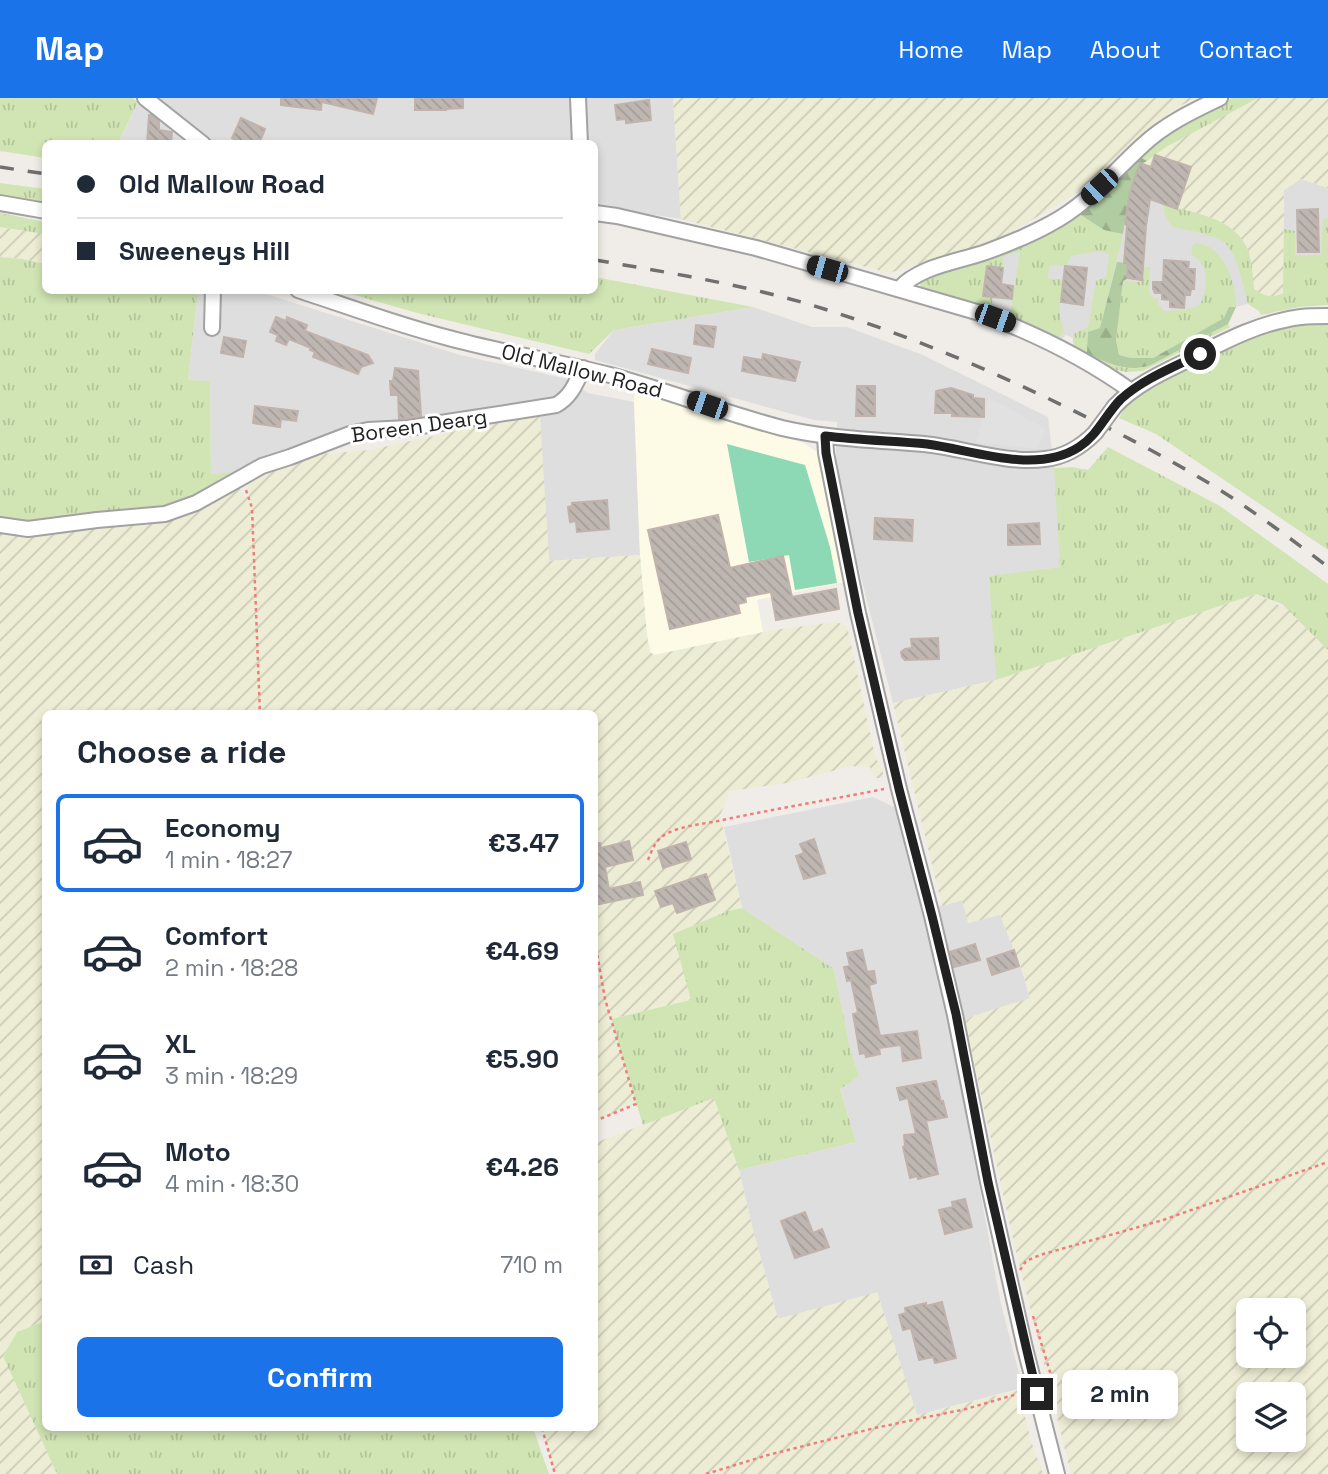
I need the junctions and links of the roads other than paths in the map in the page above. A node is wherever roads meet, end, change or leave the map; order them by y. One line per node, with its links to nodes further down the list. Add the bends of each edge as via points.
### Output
1 (145, 98): 4 (street)
2 (578, 98): 5 (street)
3 (1220, 98): 9 (street, via 1165,127 1077,207 1051,224 912,277)
4 (198, 140)
5 (580, 140)
6 (0, 203): 7 (street)
7 (42, 210)
8 (598, 213): 9 (street, via 756,248)
9 (899, 289): 15 (street, via 1009,323 1089,363)
10 (213, 294): 13 (street)
11 (310, 294): 14 (street, Old Mallow Road, via 447,338)
12 (1328, 316): 15 (street, Old Mallow Road, via 1300,317 1248,331)
13 (212, 328)
14 (583, 368): 16 (street, Old Mallow Road); 17 (street, Boreen Dearg, via 572,391 556,405 350,434 262,466 196,503 165,514 28,530)
15 (1131, 391): 16 (street, Old Mallow Road, bridge, via 1096,433 1064,455 1045,459)
16 (825, 436): 18 (street, via 858,613 954,1007 988,1182)
17 (0, 524)
18 (1057, 1474)

